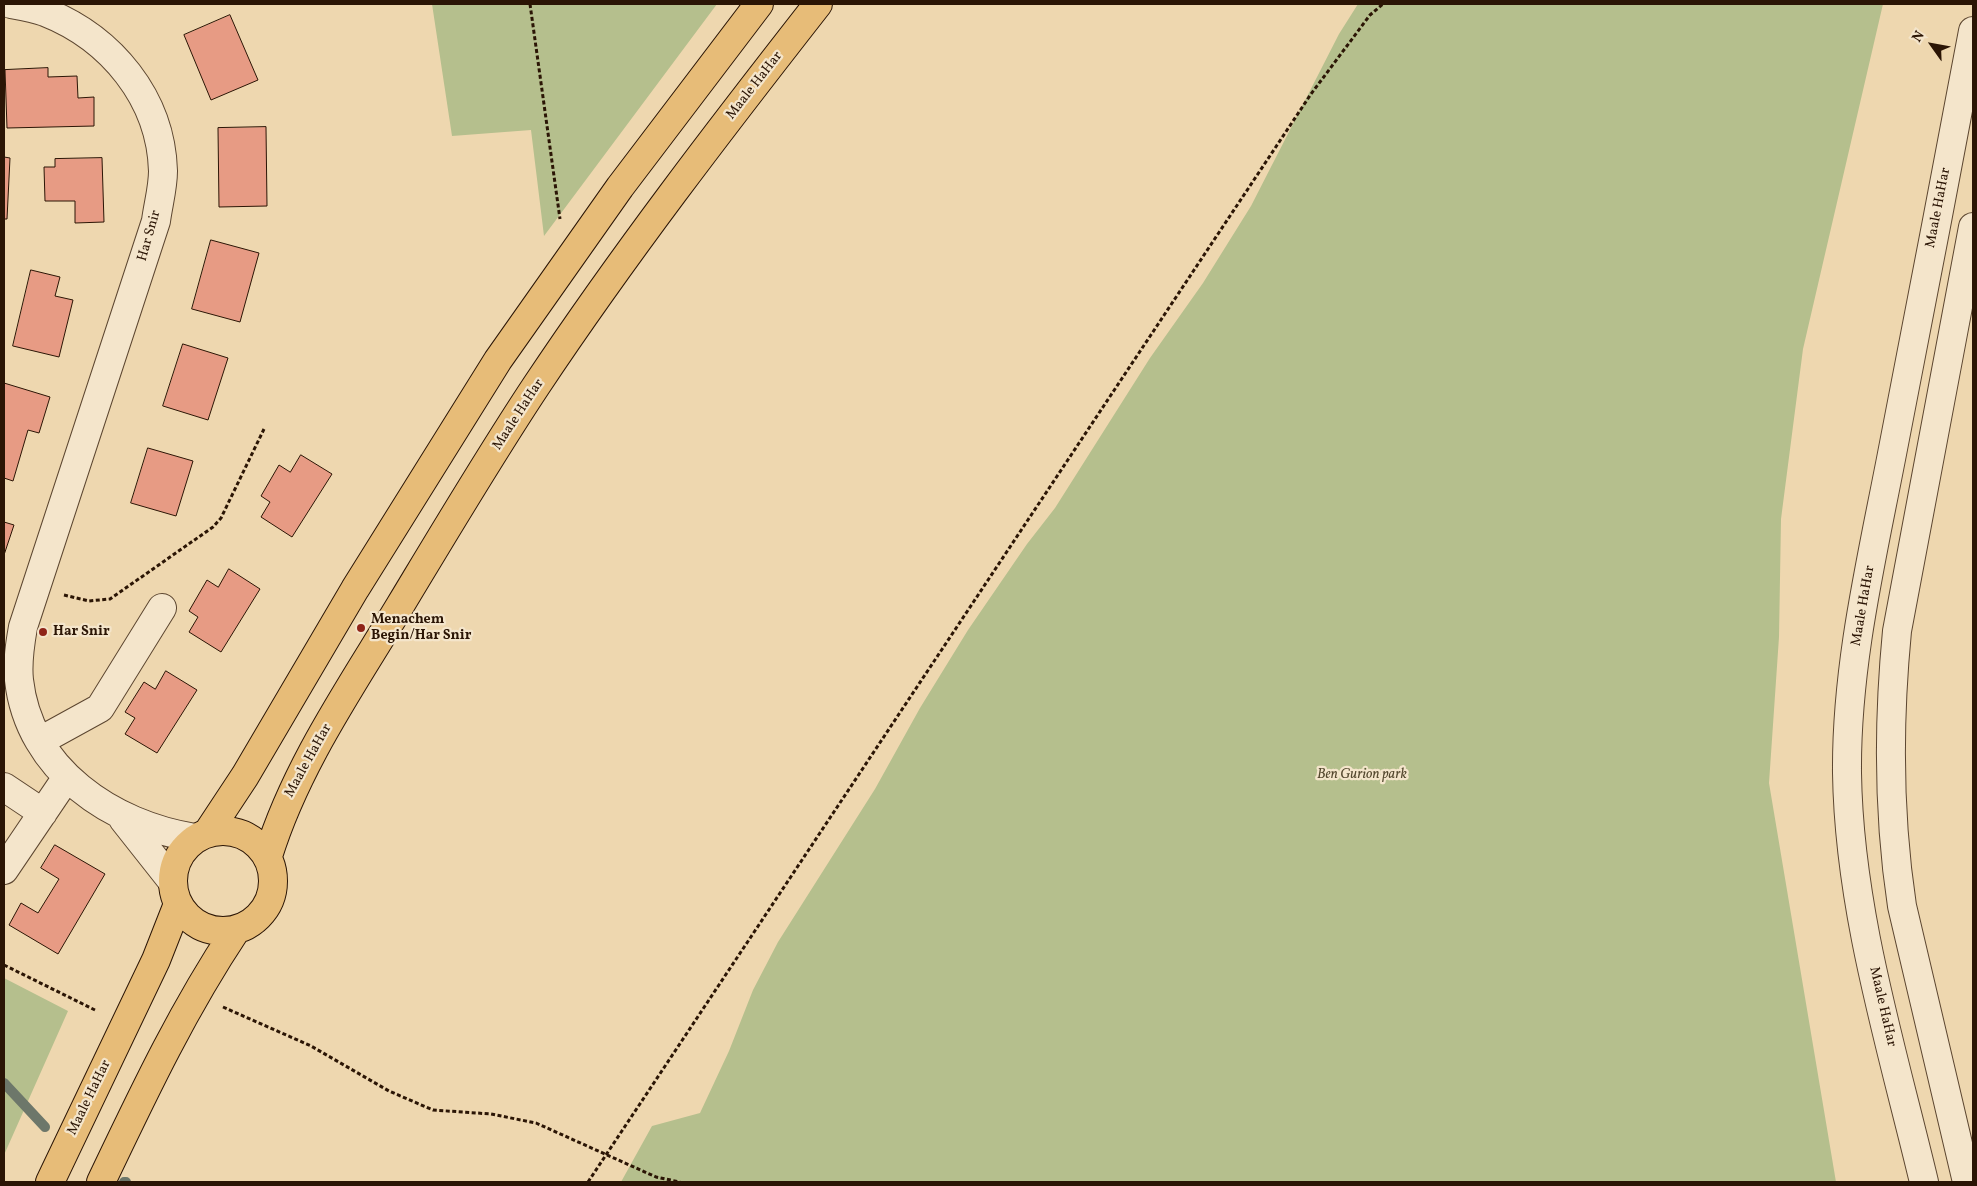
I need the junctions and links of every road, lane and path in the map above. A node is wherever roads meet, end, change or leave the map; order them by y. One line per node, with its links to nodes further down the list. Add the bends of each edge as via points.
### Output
1 (11, 4): 10 (street, Har Snir, via 44,12 82,30 115,57 140,90 157,128 163,172 156,221)
2 (530, 4): 8 (path)
3 (759, 4): 17 (main road, via 620,187 498,360 381,547 245,776)
4 (818, 4): 18 (main road, Maale HaHar, via 658,214 536,386 316,746 280,818)
5 (1383, 4): 25 (path, via 1370,16 1305,102)
6 (1973, 31): 30 (street, Maale HaHar, via 1859,627 1848,735 1853,865 1873,966)
7 (1973, 226): 31 (street, via 1897,631 1889,756 1895,859 1902,906)
8 (561, 228)
9 (264, 429): 10 (path, via 221,518 124,591 110,599 89,601)
10 (34, 587): 12 (street, Har Snir, via 22,627 18,679 29,721)
11 (162, 608): 12 (street, via 100,708)
12 (40, 741): 13 (street, Har Snir)
13 (67, 777): 15 (street); 16 (street, Har Snir)
14 (4, 787): 15 (street)
15 (43, 813): 19 (street)
16 (120, 816): 17 (street, Har Snir, via 156,830); 20 (street, Har Snir, via 139,837)
17 (202, 835): 18 (main road, via 228,830 244,834 258,843); 20 (main road, via 178,859)
18 (268, 856): 21 (main road, via 274,886 269,901 256,919)
19 (4, 870)
20 (175, 892): 21 (main road, via 185,914 207,929 220,932); 26 (main road, Maale HaHar, via 153,966)
21 (236, 930): 23 (main road)
22 (4, 965): 24 (path)
23 (194, 994): 25 (path, via 311,1046 389,1091 433,1110 492,1114 536,1123); 27 (main road)
24 (100, 1013)
25 (605, 1155): 28 (path); 29 (path, via 656,1177)
26 (50, 1182)
27 (101, 1182)
28 (588, 1182)
29 (680, 1182)
30 (1924, 1182)
31 (1968, 1182)

